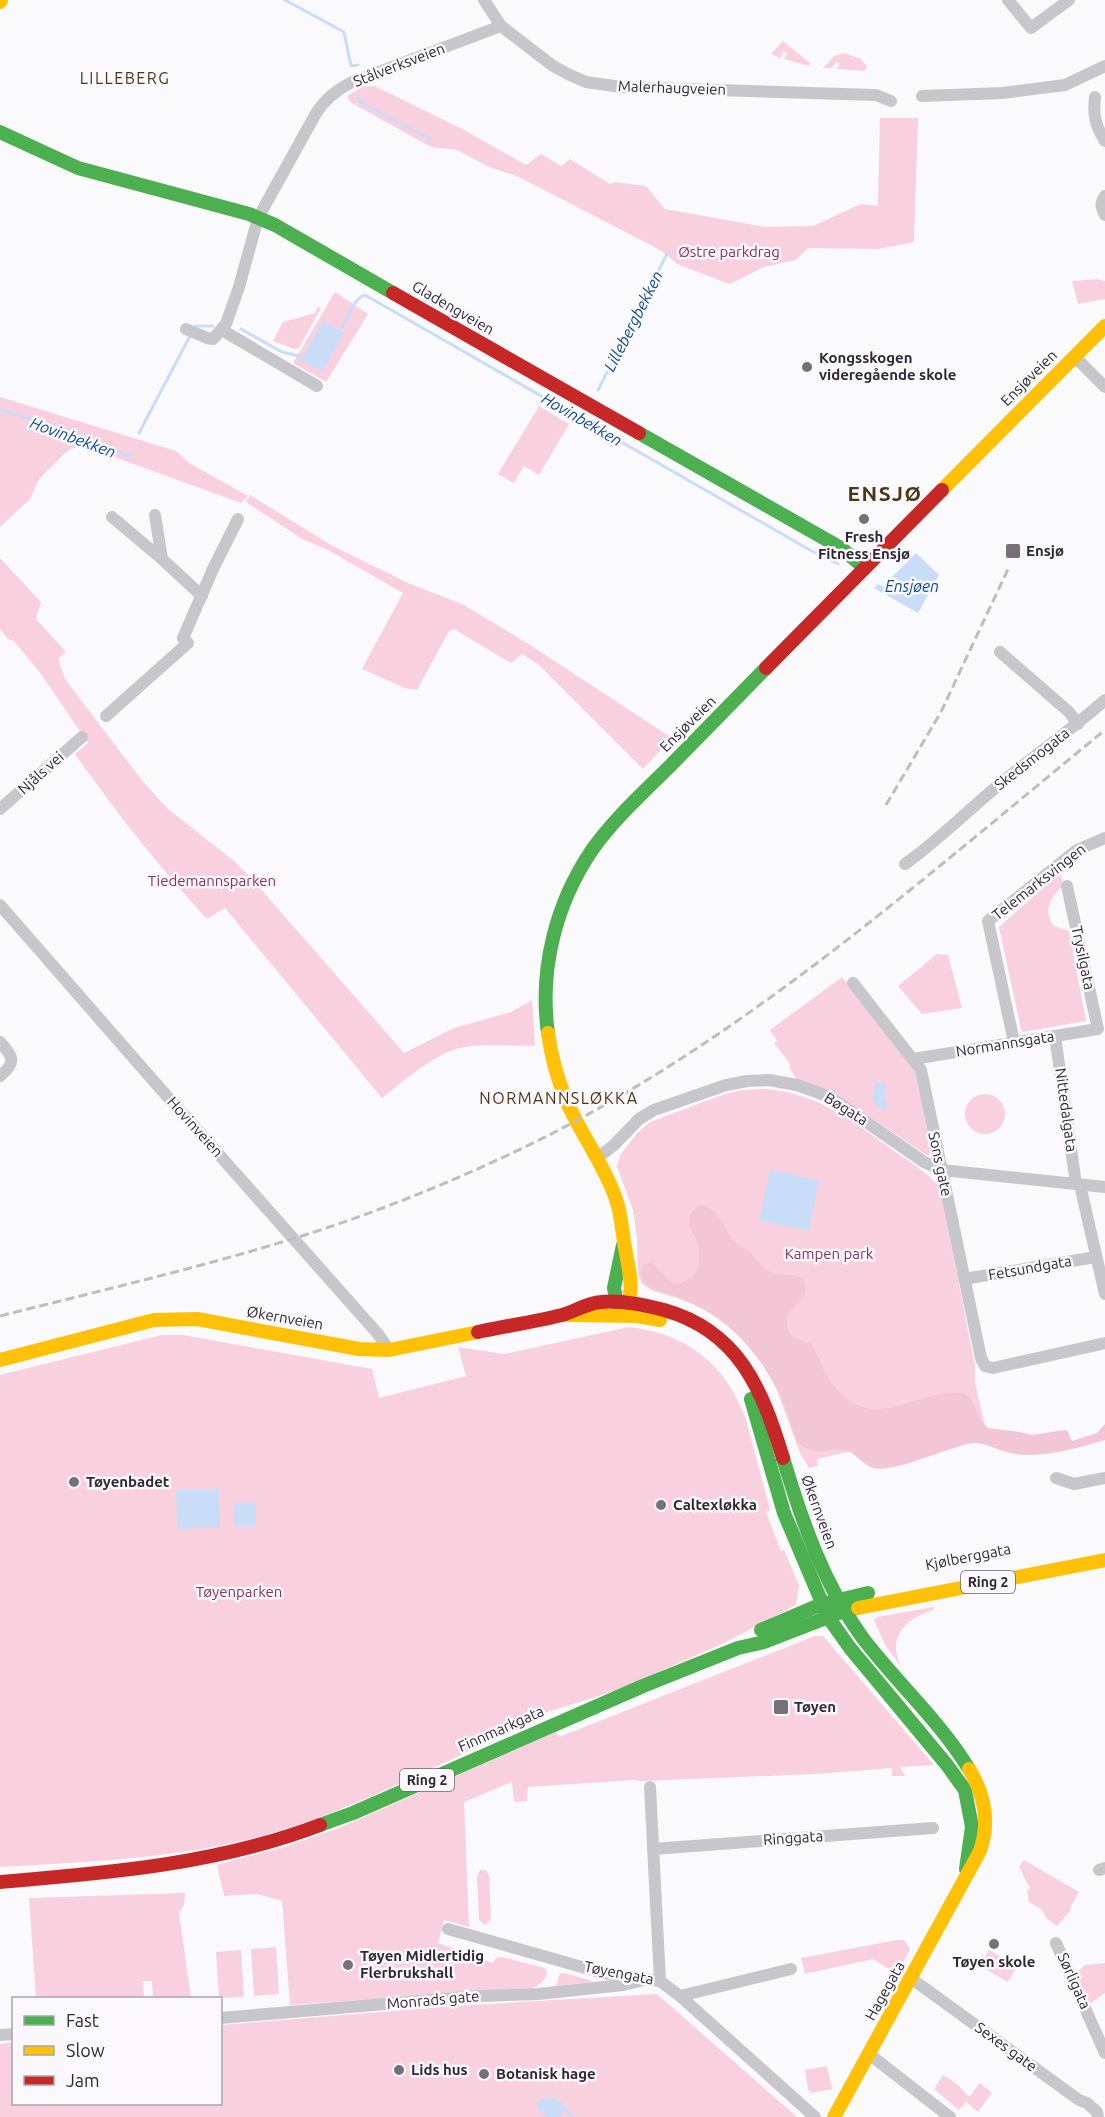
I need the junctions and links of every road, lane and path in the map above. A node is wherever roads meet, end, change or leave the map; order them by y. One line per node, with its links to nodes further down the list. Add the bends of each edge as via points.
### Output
1 (484, 0): 4 (street, Malerhaugveien)
2 (1008, 0): 3 (street, via 1030,28)
3 (1069, 0)
4 (501, 26): 8 (street, Malerhaugveien, via 553,66 602,85 876,94); 13 (street, Stålverksveien, via 358,79 336,92 315,116)
5 (1105, 66): 6 (street, via 1065,85 1003,93)
6 (922, 96)
7 (1095, 97): 10 (street, via 1093,114)
8 (891, 102)
9 (0, 132): 13 (main road, Gladengveien, via 78,168)
10 (1105, 141)
11 (1105, 196): 12 (street, via 1101,202)
12 (1105, 215)
13 (258, 218): 15 (street, Stålverksveien, via 239,287); 24 (main road, Gladengveien, via 842,549)
14 (1105, 326): 17 (main road, Ensjøveien)
15 (222, 330): 16 (street, via 213,339); 18 (street)
16 (191, 331)
17 (1074, 356): 19 (street); 24 (main road, Ensjøveien)
18 (317, 386)
19 (1105, 387)
20 (155, 515): 23 (street)
21 (112, 517): 23 (street)
22 (238, 519): 25 (street)
23 (162, 559): 25 (street)
24 (865, 568): 43 (main road, Ensjøveien, via 600,837 564,900 547,957 546,1023 562,1089)
25 (202, 596): 28 (street, via 185,640)
26 (1000, 652): 29 (street, Skedsmogata)
27 (1105, 700): 29 (street)
28 (106, 716)
29 (1078, 724): 33 (street, Skedsmogata, via 1006,778)
30 (82, 737): 31 (street, Njåls vei)
31 (0, 809)
32 (1105, 838): 40 (street, Telemarksvingen, via 1077,850 988,921)
33 (905, 864)
34 (1067, 886): 37 (street, Trysilgata)
35 (0, 905): 52 (street, Hovinveien)
36 (853, 983): 41 (street, Sons gate)
37 (1098, 1029): 38 (street, Normannsgata)
38 (1055, 1036): 40 (street, Normannsgata); 45 (street, Nittedalgata)
39 (0, 1042): 42 (street, via 12,1061)
40 (1014, 1042): 41 (street, Normannsgata)
41 (913, 1059): 44 (street, Sons gate, via 921,1070)
42 (0, 1076)
43 (597, 1158): 44 (street, Bøgata, via 654,1110 726,1084 769,1080 797,1084 830,1096 924,1162); 50 (main road, Ensjøveien, via 619,1204 629,1264)
44 (942, 1170): 45 (street, Bøgata); 48 (street, Sons gate)
45 (1078, 1184): 46 (street, Bøgata); 47 (street, Nittedalgata)
46 (1105, 1187)
47 (1096, 1257): 48 (street, Fetsundgata); 49 (street, Nittedalgata)
48 (964, 1279): 51 (street, Sons gate, via 985,1366 993,1368)
49 (1105, 1294)
50 (622, 1307): 52 (main road, Økernveien, via 586,1317 565,1314); 58 (main road, Økernveien, via 669,1311 693,1321 726,1344 748,1369 765,1403 805,1528); 59 (main road, Økernveien, via 690,1332 719,1353 739,1376 756,1412 777,1494)
51 (1105, 1343)
52 (389, 1350): 53 (main road, Økernveien, via 359,1349 173,1318)
53 (0, 1360)
54 (1056, 1478): 55 (street, via 1074,1484)
55 (1105, 1478)
56 (1105, 1547): 58 (main road, Kjølberggata / Ring 2)
57 (1105, 1560): 58 (main road, Kjølberggata / Ring 2)
58 (841, 1605): 59 (main road, Finnmarkgata / Ring 2); 61 (main road, Økernveien, via 971,1771 986,1816)
59 (825, 1611): 61 (main road, Økernveien, via 844,1640 958,1779); 64 (main road, Finnmarkgata / Ring 2, via 759,1631 738,1648 300,1833 231,1853)
60 (650, 1787): 63 (street)
61 (979, 1827): 70 (main road, Hagegata, via 978,1856)
62 (933, 1828): 63 (street, Ringgata)
63 (653, 1849): 72 (street)
64 (136, 1868): 65 (main road, Finnmarkgata / Ring 2); 66 (main road, Finnmarkgata / Ring 2)
65 (0, 1872)
66 (0, 1882)
67 (448, 1929): 71 (street, Tøyengata)
68 (1056, 1943): 75 (street, Sørligata)
69 (791, 1969): 73 (street)
70 (912, 1979): 76 (main road, Hagegata); 80 (street, Sexes gate, via 1087,2103)
71 (644, 1980): 72 (street, Tøyengata); 74 (street, Monrads gate, via 548,1993)
72 (660, 1981): 73 (street, Tøyengata)
73 (680, 1996): 77 (street, Tøyengata)
74 (222, 2018)
75 (1105, 2053)
76 (869, 2054): 78 (main road, Hagegata); 79 (street)
77 (815, 2117)
78 (834, 2117)
79 (950, 2117)
80 (1098, 2117)

